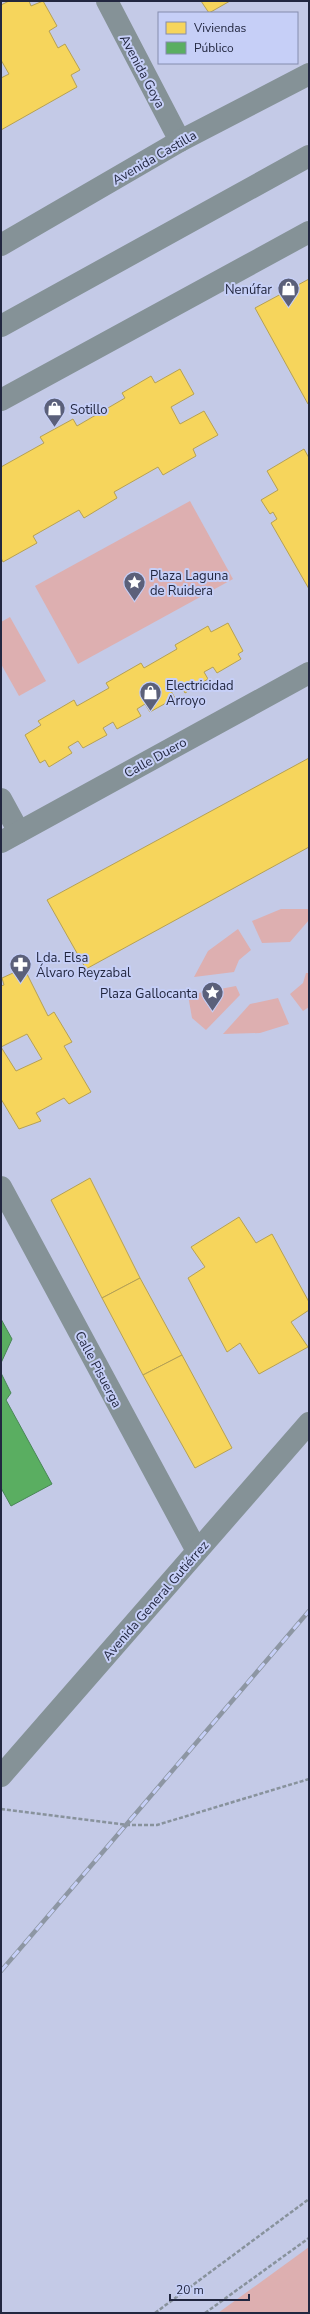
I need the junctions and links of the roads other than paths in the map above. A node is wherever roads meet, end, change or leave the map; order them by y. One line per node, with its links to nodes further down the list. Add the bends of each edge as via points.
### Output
1 (107, 1): 3 (street, Avenida Goya)
2 (309, 74): 3 (street, Avenida Castilla)
3 (180, 141): 6 (street, Avenida Castilla)
4 (309, 156): 7 (street)
5 (309, 232): 8 (street)
6 (1, 245)
7 (1, 326)
8 (1, 400)
9 (309, 673): 11 (street, Calle Duero)
10 (1, 799): 11 (street)
11 (10, 837)
12 (4, 1200): 14 (street, Calle Pisuerga)
13 (309, 1423): 14 (street, Avenida General Gutiérrez)
14 (197, 1551): 15 (street, Avenida General Gutiérrez)
15 (1, 1776)

